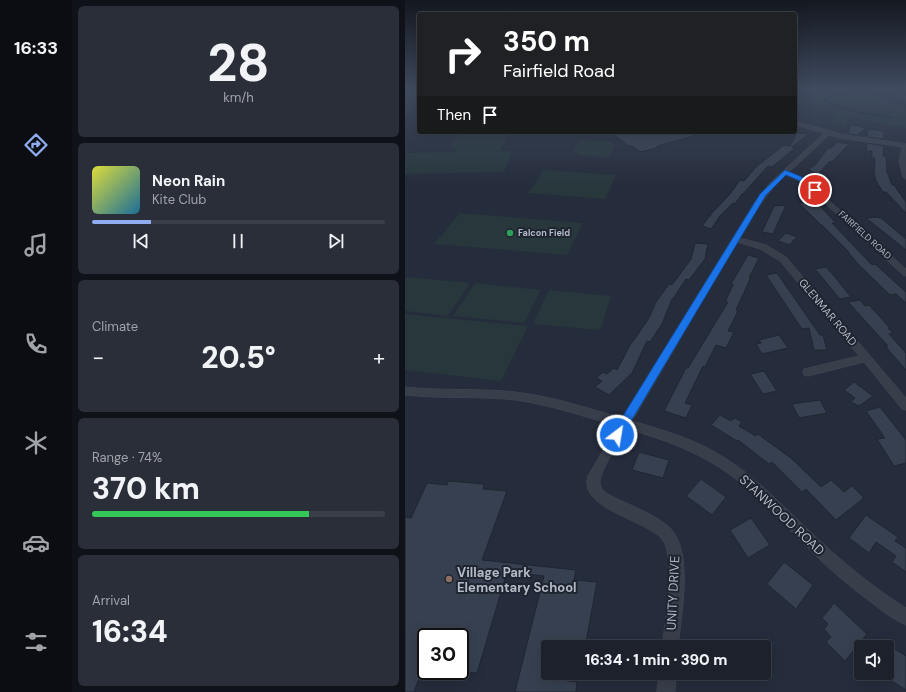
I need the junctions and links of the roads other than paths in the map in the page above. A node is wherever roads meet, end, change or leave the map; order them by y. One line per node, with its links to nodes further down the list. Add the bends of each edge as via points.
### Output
1 (797, 125): 2 (street)
2 (827, 133): 3 (street); 4 (street)
3 (905, 146): 5 (street, via 902,162)
4 (785, 172): 6 (street, via 761,197); 7 (street, FAIRFIELD ROAD, via 804,181)
5 (906, 177)
6 (735, 239): 8 (street, GLENMAR ROAD, via 763,247 783,259); 12 (street)
7 (906, 273)
8 (867, 358): 9 (street); 11 (street, GLENMAR ROAD)
9 (808, 372)
10 (405, 391): 12 (street, STANWOOD ROAD, via 532,399)
11 (906, 406)
12 (624, 423): 13 (street, STANWOOD ROAD, via 691,446 735,471 757,488 829,559); 14 (street, UNITY DRIVE, via 603,459 593,481 593,487 600,498 656,524 665,530 671,539 675,549 676,575)
13 (906, 617)
14 (671, 640)
15 (667, 680): 16 (street)
16 (666, 692)

